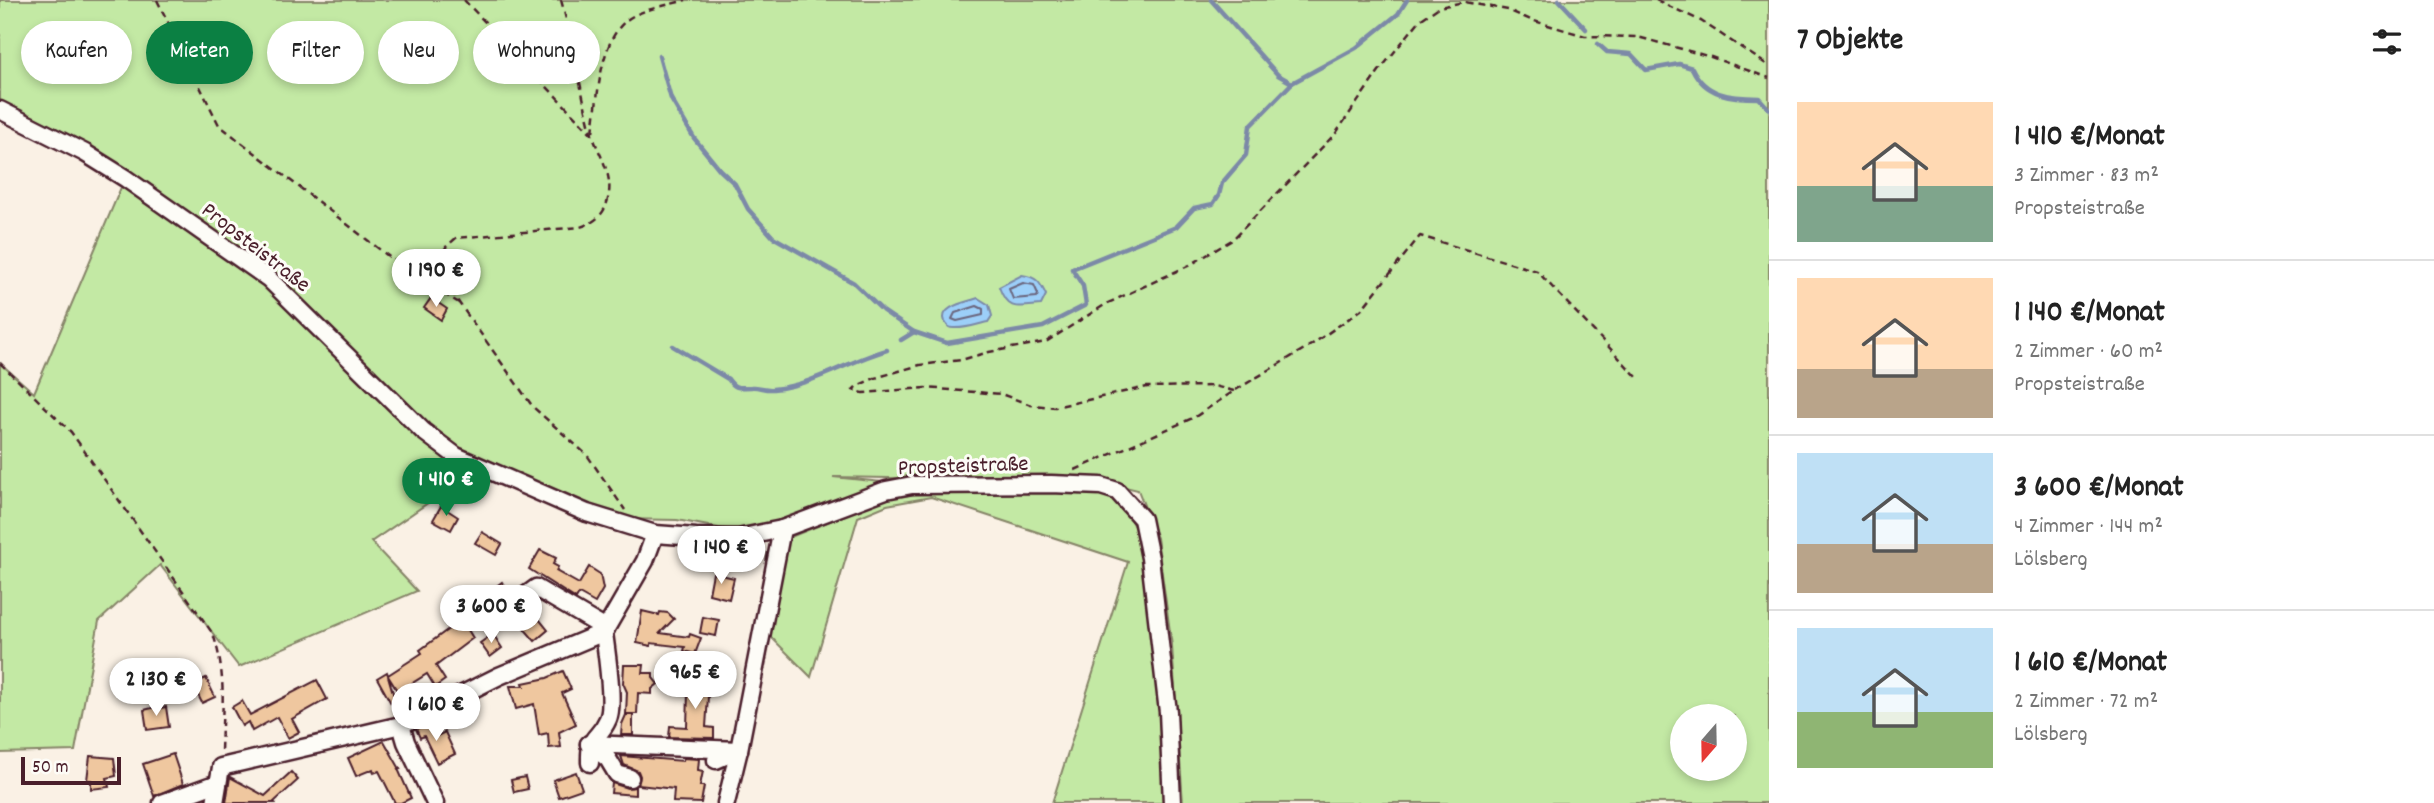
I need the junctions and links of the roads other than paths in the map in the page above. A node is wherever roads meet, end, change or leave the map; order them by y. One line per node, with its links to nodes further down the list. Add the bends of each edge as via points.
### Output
1 (0, 110): 3 (street, Propsteistraße, via 125,178 270,279 448,451 587,513)
2 (782, 529): 3 (street, Propsteistraße, via 738,538); 8 (street); 17 (street, Propsteistraße, via 897,487 1051,484 1117,491 1142,519 1150,558 1168,712)
3 (655, 534): 5 (street)
4 (514, 604): 5 (street, via 536,588)
5 (605, 631): 6 (street); 7 (street, via 610,718)
6 (401, 724): 11 (street); 15 (street)
7 (589, 744): 8 (street); 10 (street); 12 (street, via 608,758 617,774)
8 (738, 750): 9 (street); 16 (street)
9 (716, 760)
10 (590, 763)
11 (219, 775): 13 (street); 14 (street)
12 (630, 778)
13 (162, 803)
14 (215, 803)
15 (435, 803)
16 (726, 803)
17 (1172, 803)

